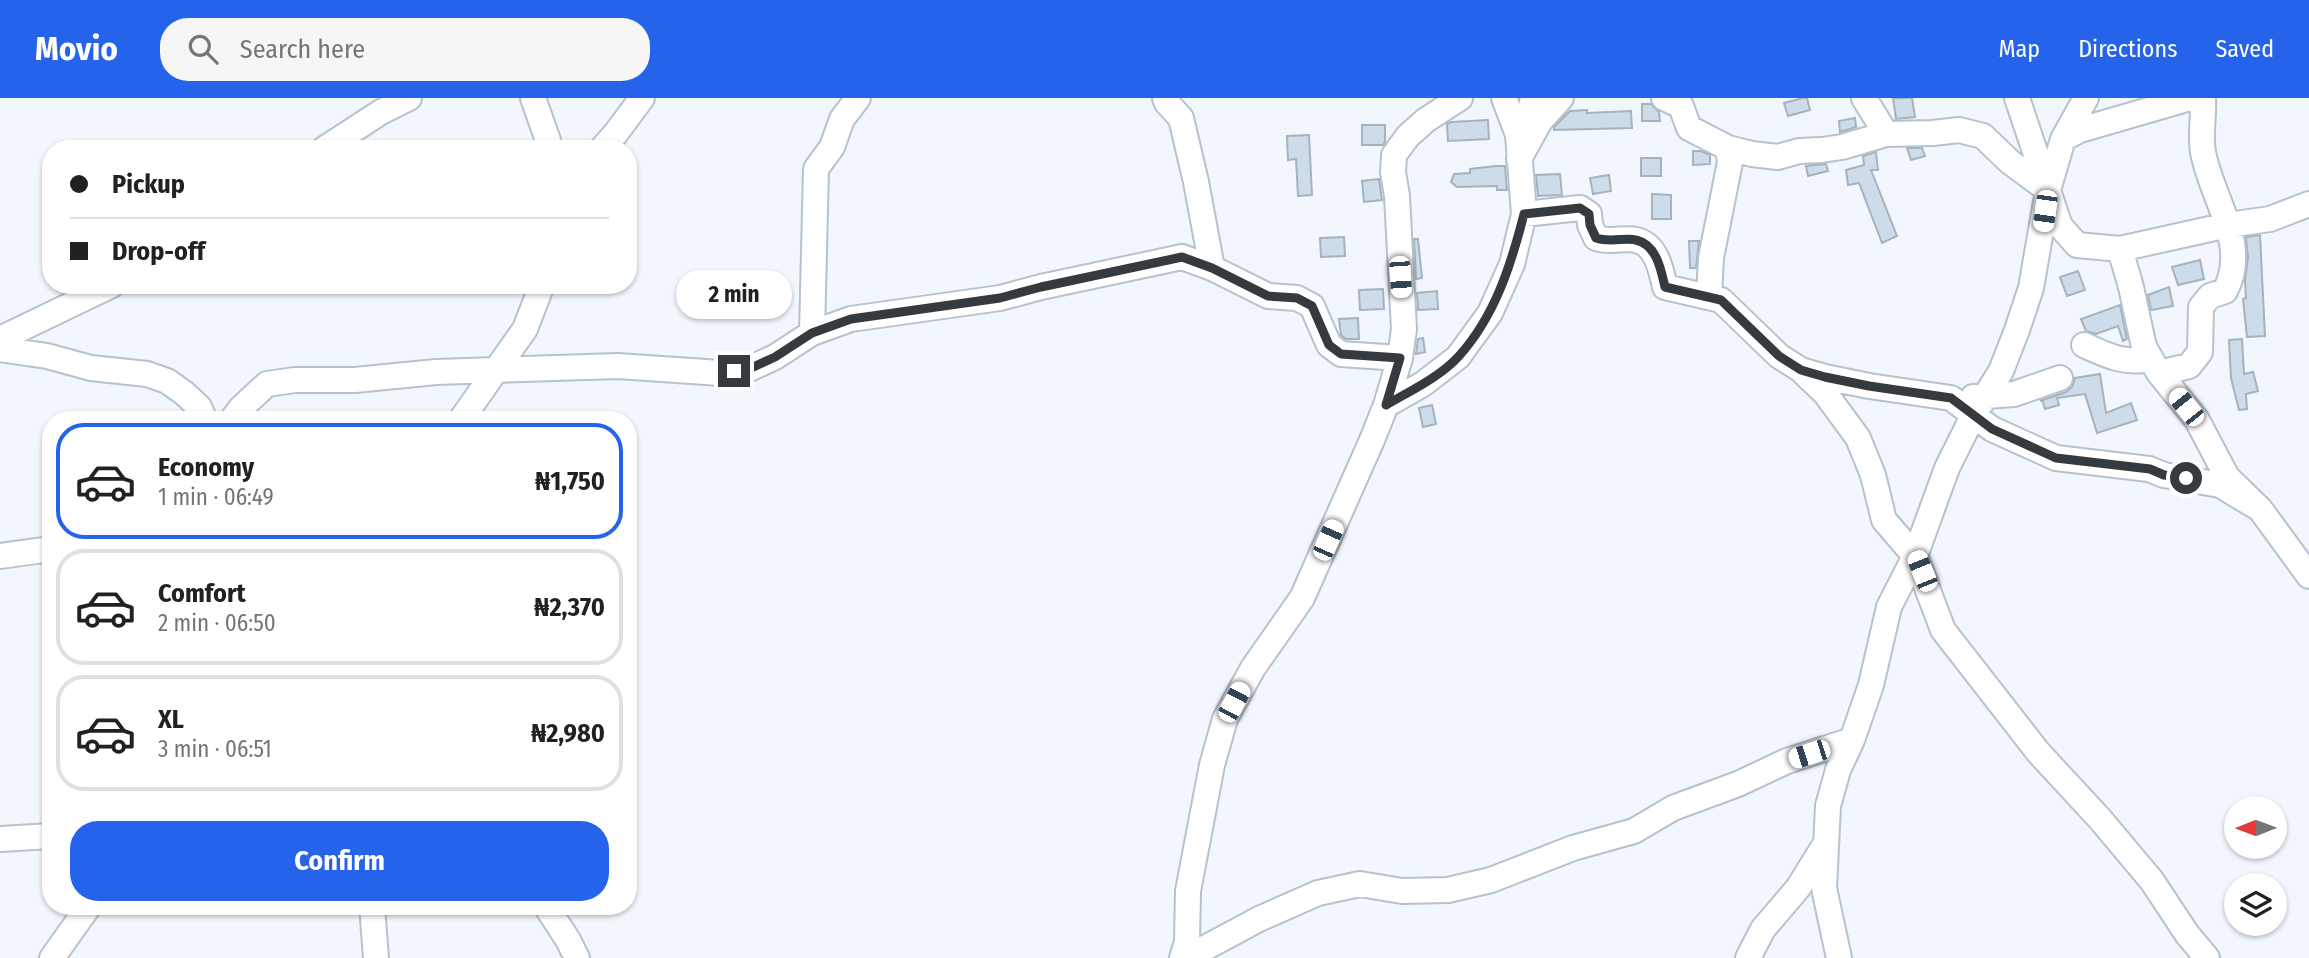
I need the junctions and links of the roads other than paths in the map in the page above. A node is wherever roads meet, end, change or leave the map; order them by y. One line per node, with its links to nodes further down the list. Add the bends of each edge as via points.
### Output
1 (409, 98): 18 (street)
2 (533, 98): 19 (street)
3 (642, 98): 20 (street)
4 (858, 98): 32 (street, via 816,169)
5 (1166, 98): 28 (street, via 1181,118)
6 (1460, 98): 36 (street, via 1426,120 1394,155 1404,329)
7 (1504, 98): 22 (street, via 1518,135)
8 (1533, 98): 22 (street)
9 (1561, 98): 22 (street, via 1540,121)
10 (1664, 98): 21 (street, via 1681,106 1689,128)
11 (1864, 98): 16 (street)
12 (2017, 98): 23 (street)
13 (2087, 98): 17 (street)
14 (2190, 98): 17 (street)
15 (2203, 98): 26 (street, via 2203,150)
16 (1886, 134): 21 (street, via 1842,147 1778,157); 23 (street, via 1959,130 1983,136)
17 (2063, 139): 23 (street)
18 (338, 140)
19 (548, 140)
20 (609, 140)
21 (1728, 148): 31 (street, via 1730,162 1711,258)
22 (1519, 159): 25 (street)
23 (2048, 190): 27 (street, via 2060,226 2077,245); 42 (street, via 2031,288 2001,371)
24 (2309, 204): 26 (street, via 2270,219)
25 (1524, 214): 31 (street, via 1580,208 1589,214 1596,238 1636,240 1650,248 1665,287); 41 (street, via 1512,264 1490,313 1458,357)
26 (2228, 225): 27 (street); 37 (street, via 2234,249 2232,280 2225,292 2210,296 2201,307 2200,352 2189,366)
27 (2120, 249): 37 (street, via 2144,347)
28 (1212, 268): 32 (street, via 1182,257 1167,259 1000,298 851,319); 36 (street, via 1268,296 1297,298 1312,306 1329,345 1341,354)
29 (93, 294): 33 (street)
30 (539, 294): 38 (street, via 525,329)
31 (1709, 296): 39 (street, via 1721,300 1769,348)
32 (812, 333): 38 (street, via 749,369 720,373 618,366)
33 (0, 339)
34 (2084, 345): 37 (street, via 2122,360)
35 (0, 349): 43 (street, via 91,368 148,374 167,381)
36 (1400, 358): 41 (street)
37 (2155, 366): 46 (street, via 2197,420 2227,477)
38 (496, 370): 44 (street, via 267,384); 45 (street)
39 (1801, 370): 42 (street); 49 (street, via 1825,393 1858,438 1884,520)
40 (2060, 378): 42 (street)
41 (1386, 405): 61 (street, via 1302,598 1252,668 1224,719 1188,891 1187,942)
42 (1979, 406): 46 (street, via 1992,429 2056,458 2150,469 2220,485); 49 (street, via 1947,468)
43 (201, 411)
44 (239, 411)
45 (467, 411)
46 (2260, 509): 50 (street)
47 (42, 550): 48 (street)
48 (0, 556)
49 (1915, 556): 51 (street, via 1889,607 1871,685); 65 (street, via 1943,631 2038,752 2152,881)
50 (2309, 576)
51 (1852, 740): 54 (street, via 1828,806); 62 (street, via 1673,808 1634,831 1573,848 1491,880 1448,891 1402,891 1360,884 1318,893 1259,919 1203,949)
52 (42, 837): 53 (street)
53 (0, 839)
54 (1825, 846): 63 (street, via 1763,929); 64 (street, via 1824,888)
55 (83, 915): 58 (street)
56 (373, 915): 59 (street)
57 (551, 915): 60 (street)
58 (52, 958)
59 (376, 958)
60 (577, 958)
61 (1182, 958)
62 (1196, 958)
63 (1748, 958)
64 (1839, 958)
65 (2207, 958)

